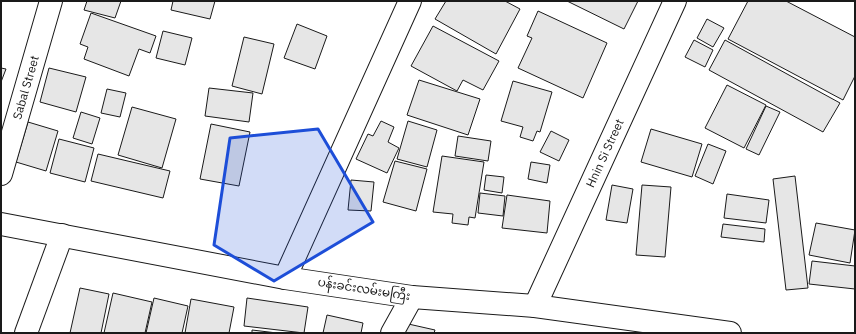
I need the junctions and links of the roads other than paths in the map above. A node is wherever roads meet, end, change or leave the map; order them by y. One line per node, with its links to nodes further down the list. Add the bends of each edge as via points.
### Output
1 (51, 1): 4 (street, Sabal Street)
2 (410, 1): 7 (street)
3 (675, 1): 9 (street, Hnin Si Street)
4 (1, 174)
5 (1, 224): 6 (street, ပန်းခင်းလမ်းမကြီး)
6 (62, 235): 7 (street, ပန်းခင်းလမ်းမကြီး); 10 (street)
7 (285, 278): 8 (street, ပန်းခင်းလမ်းမကြီး)
8 (412, 297): 9 (street, ပန်းခင်းလမ်းမကြီး); 11 (street)
9 (535, 306): 12 (street, ပန်းခင်းလမ်းမကြီး)
10 (26, 333)
11 (392, 333)
12 (730, 333)

